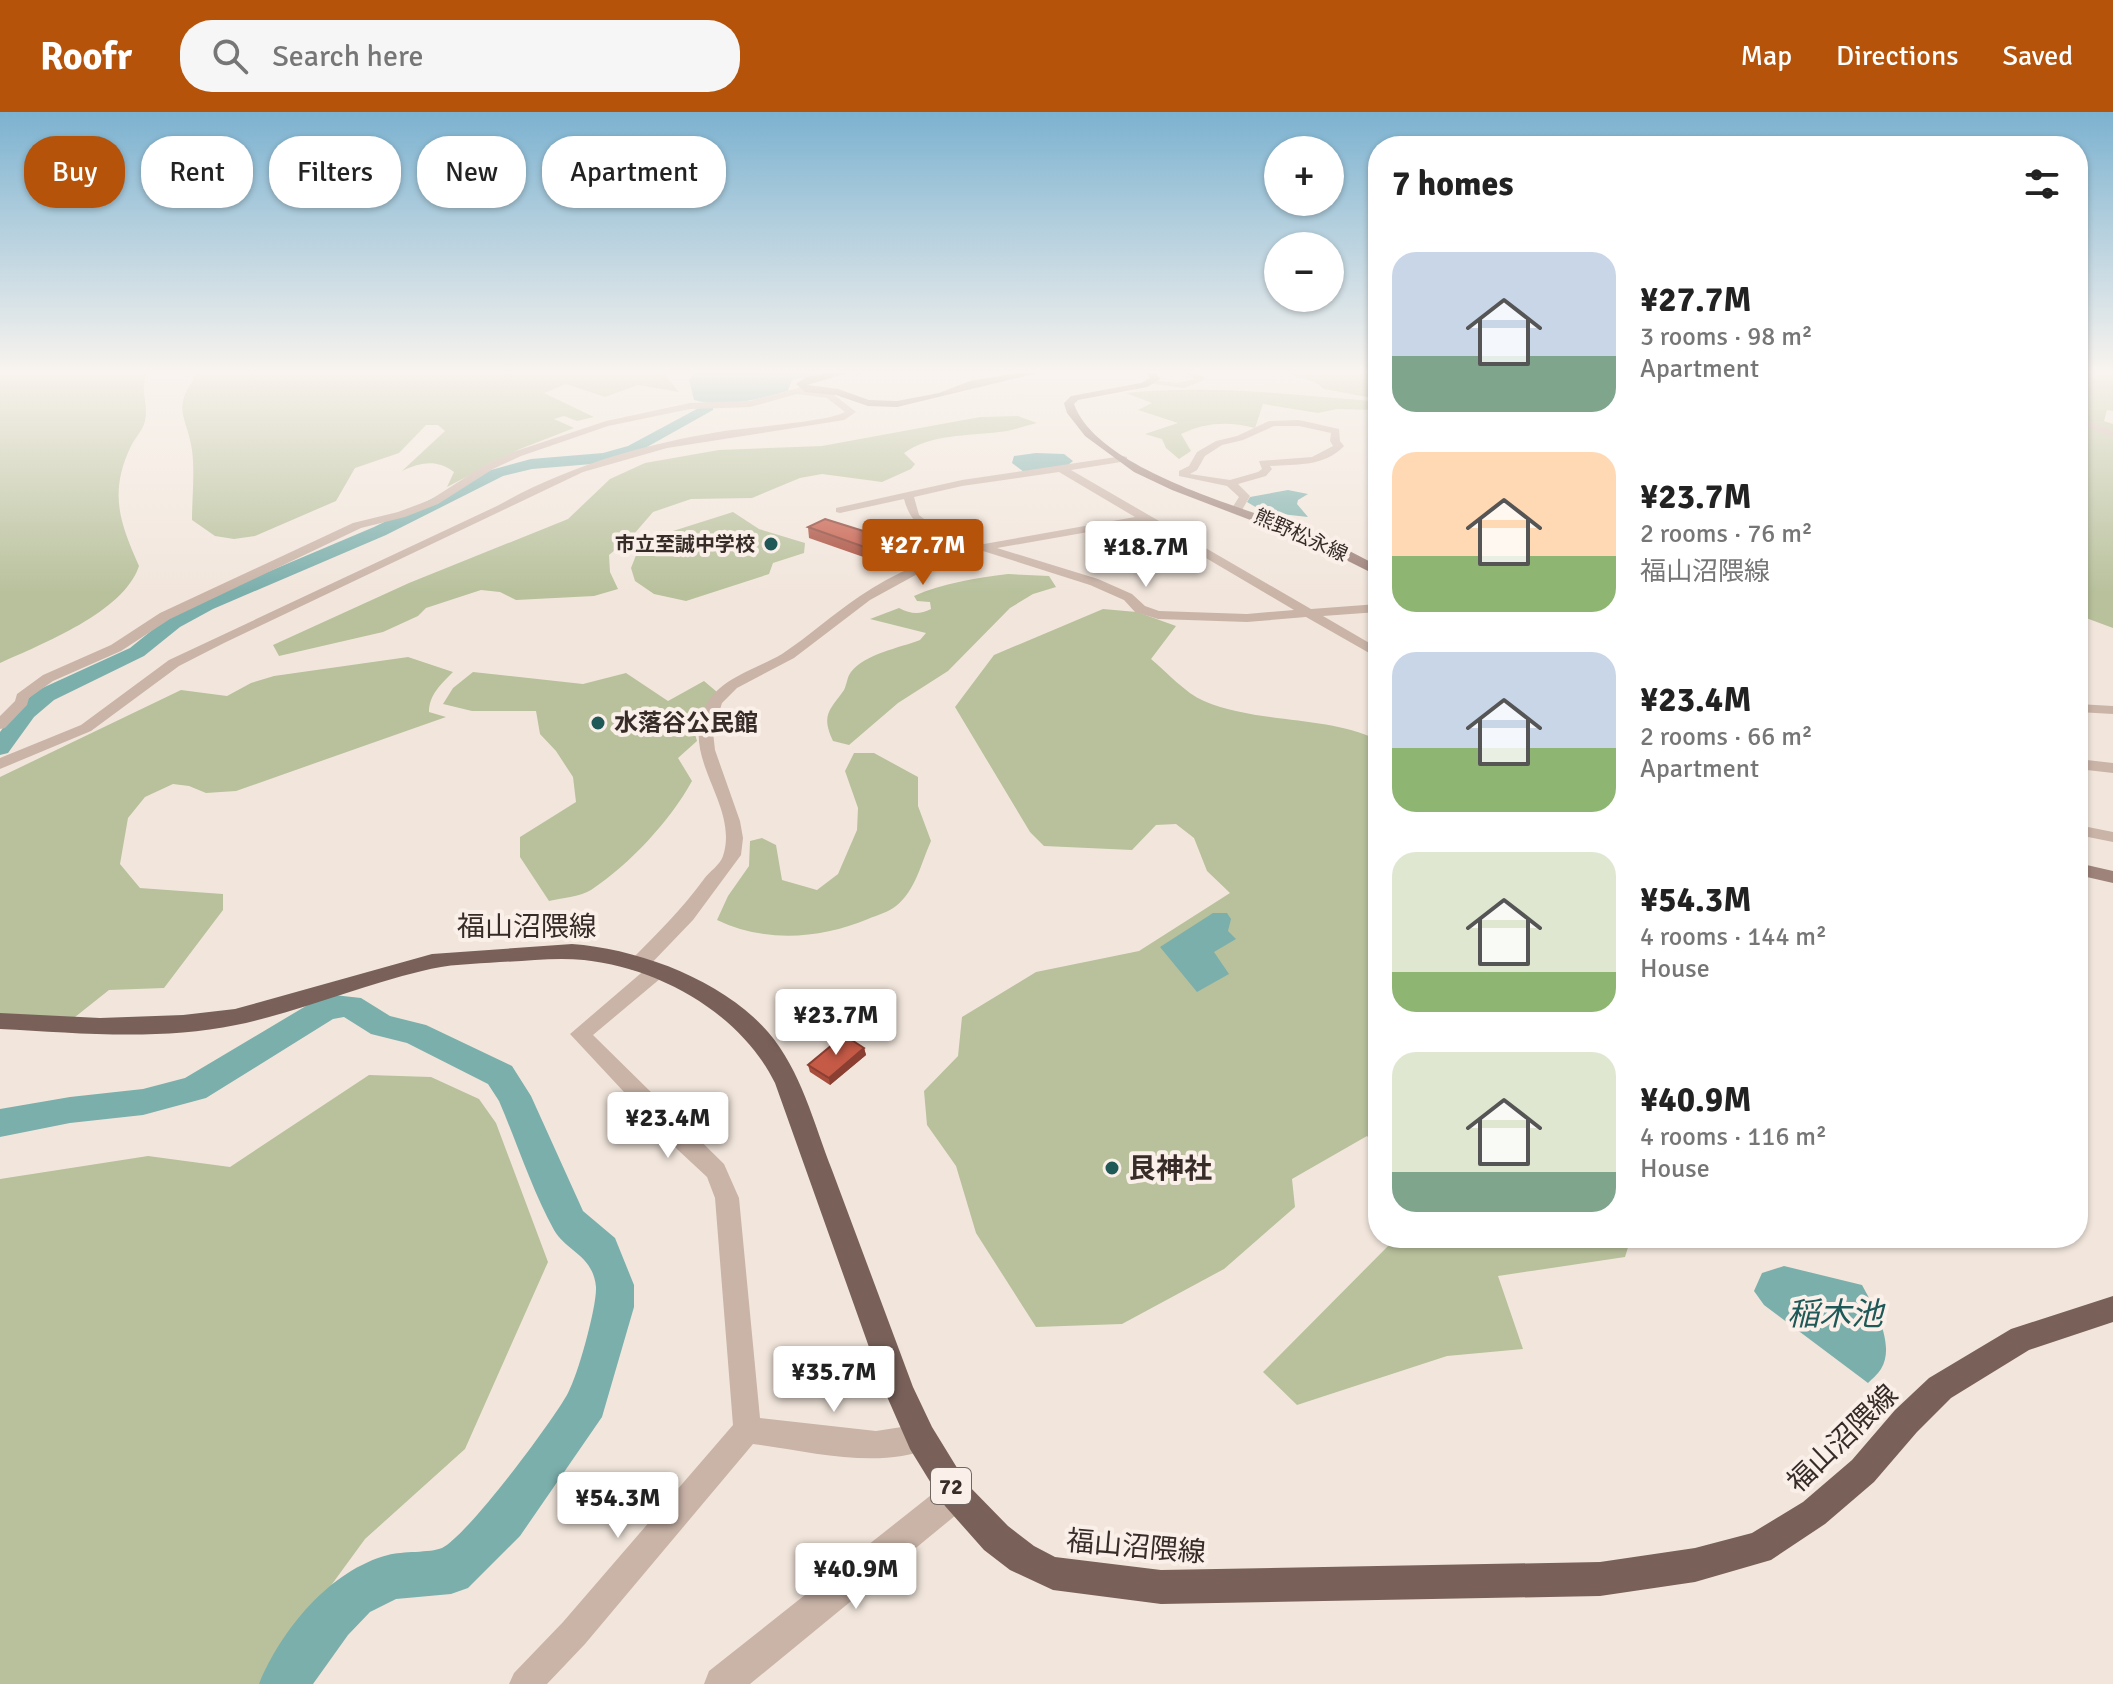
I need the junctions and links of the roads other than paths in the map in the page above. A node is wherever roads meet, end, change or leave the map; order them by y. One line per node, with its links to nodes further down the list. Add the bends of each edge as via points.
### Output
1 (537, 446): 18 (street, via 489,467 434,502 357,525 165,616)
2 (662, 446): 23 (street, via 542,484 174,663 86,728)
3 (1108, 446): 6 (main road, 熊野松永線)
4 (1214, 446): 8 (street, via 1183,473)
5 (1339, 446): 8 (street, via 1331,455 1297,463 1263,463 1267,469 1262,474)
6 (1123, 459): 7 (street); 10 (main road, 熊野松永線, via 1145,474)
7 (1060, 468): 9 (street); 12 (street)
8 (1230, 483): 10 (street, via 1245,496)
9 (908, 494): 11 (street); 13 (street, via 914,516 934,532)
10 (1238, 508): 14 (main road, 熊野松永線)
11 (840, 510)
12 (1146, 519): 13 (street); 16 (street)
13 (986, 546): 16 (street, via 1094,582 1158,615 1247,618); 30 (street, via 892,581 790,654 730,683 715,699 705,734 734,838 733,852 727,868)
14 (1368, 567)
15 (1368, 609): 16 (street)
16 (1311, 613): 17 (street)
17 (1368, 648)
18 (22, 697): 19 (street); 22 (street)
19 (0, 706)
20 (2088, 709): 21 (street)
21 (2113, 710)
22 (0, 725)
23 (0, 764)
24 (2088, 765): 25 (street)
25 (2113, 768)
26 (2088, 832): 27 (street)
27 (2113, 837)
28 (2088, 871): 29 (main road)
29 (2113, 877)
30 (646, 969): 31 (main road, 福山沼隈線 / 72, via 593,954 449,957 235,1017 100,1026); 33 (street, via 580,1034 716,1171 727,1198); 34 (main road, 福山沼隈線 / 72, via 698,992 742,1020 781,1072)
31 (0, 1021)
32 (2113, 1309): 35 (main road, 福山沼隈線 / 72, via 2021,1339 1940,1388 1863,1471 1814,1513 1759,1548 1695,1565 1600,1579 1161,1587 1053,1573 996,1538)
33 (747, 1430): 34 (street, via 876,1445); 36 (street)
34 (921, 1438): 35 (main road, 福山沼隈線 / 72)
35 (956, 1495): 37 (street)
36 (525, 1684)
37 (722, 1684)

